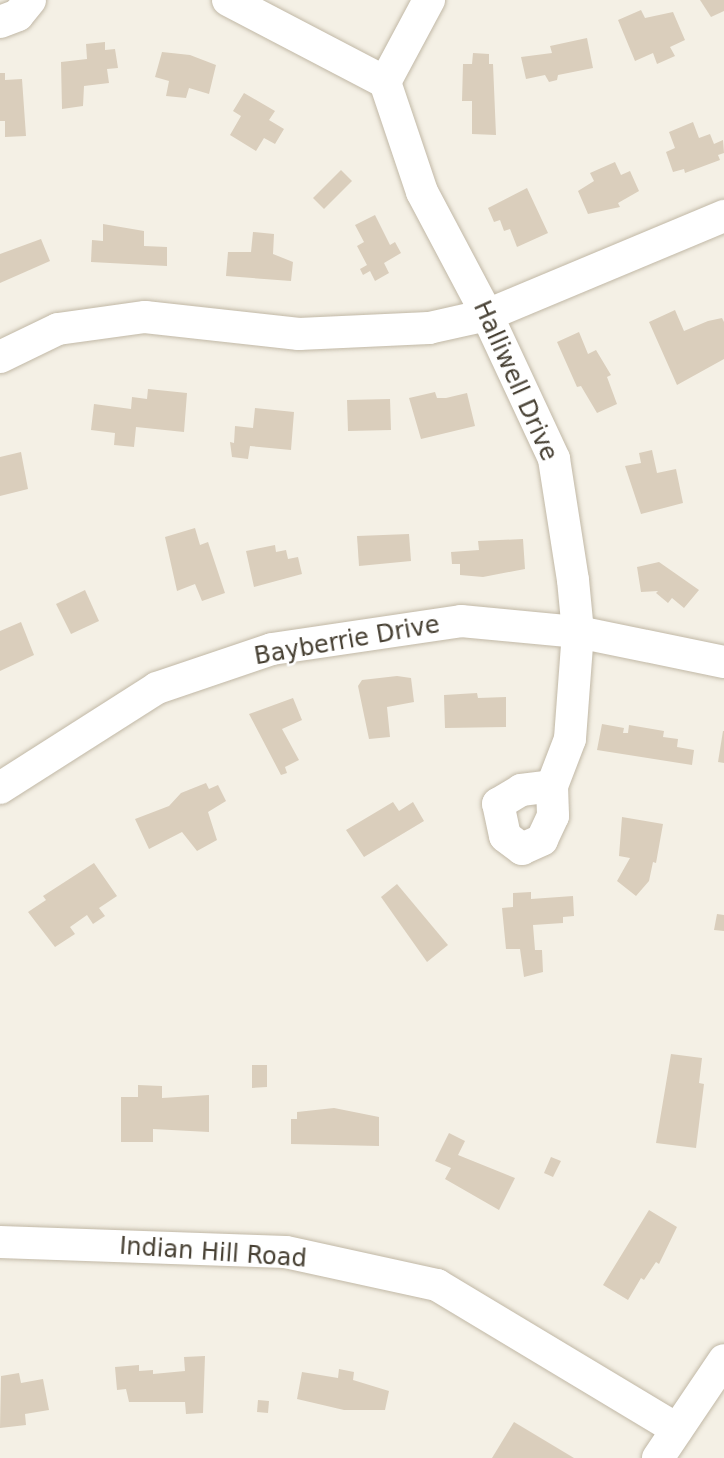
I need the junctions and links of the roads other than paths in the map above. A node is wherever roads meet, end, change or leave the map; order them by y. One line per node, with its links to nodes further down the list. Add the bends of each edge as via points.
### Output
1 (30, 0): 4 (street, via 18,15)
2 (228, 0): 5 (street)
3 (429, 0): 5 (street)
4 (0, 22)
5 (385, 82): 7 (street, Halliwell Drive, via 422,192)
6 (724, 216): 7 (street)
7 (487, 316): 8 (street, via 429,328 299,334 145,317 58,329); 9 (street, Halliwell Drive, via 554,458)
8 (0, 357)
9 (578, 632): 10 (street, Bayberrie Drive); 11 (street, Halliwell Drive, via 570,739); 12 (street, Bayberrie Drive, via 461,621 272,649 157,688)
10 (724, 662)
11 (552, 786)
12 (0, 788)
13 (0, 1242): 15 (street, Indian Hill Road, via 286,1252 437,1285)
14 (724, 1360): 15 (street)
15 (677, 1429): 16 (street)
16 (658, 1458)

